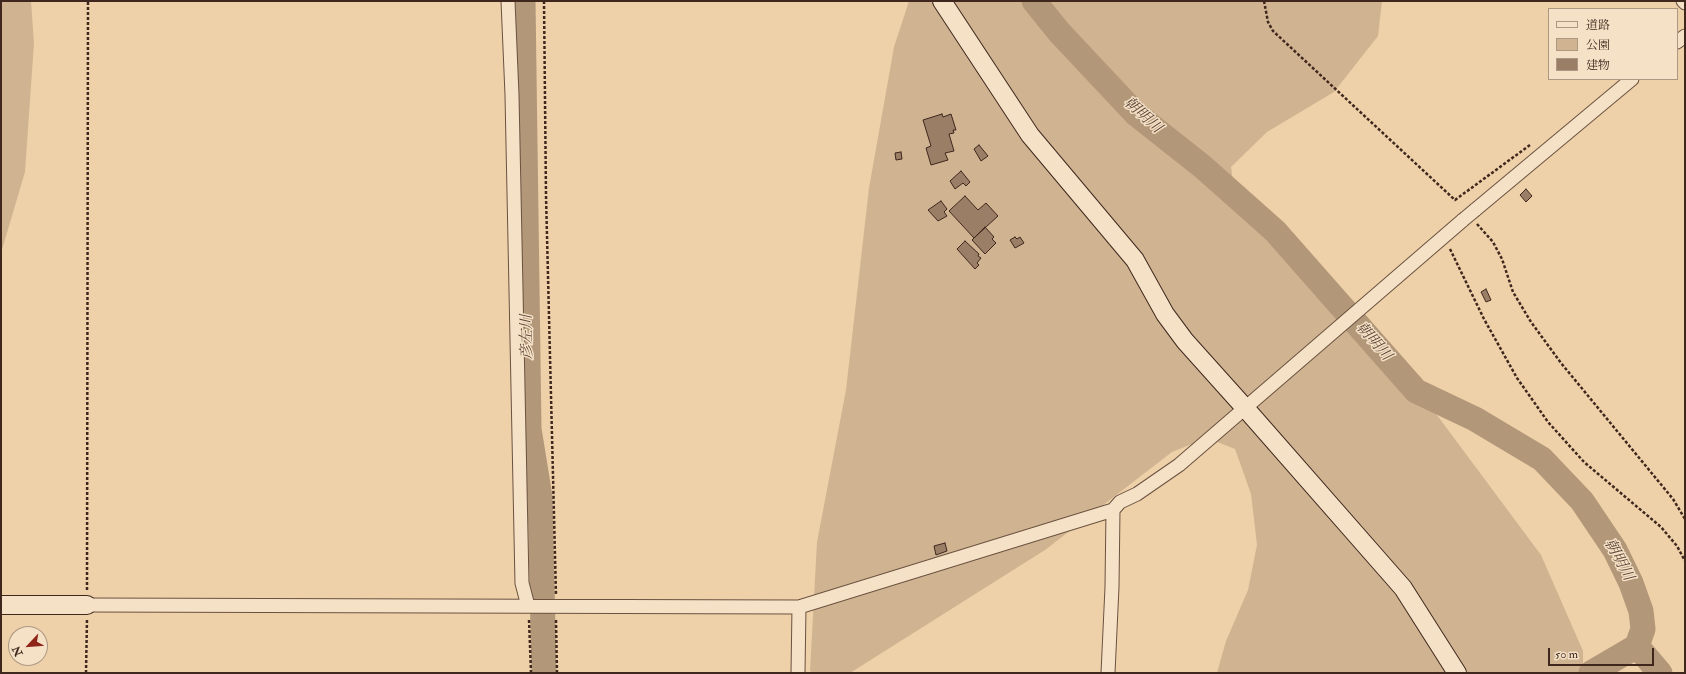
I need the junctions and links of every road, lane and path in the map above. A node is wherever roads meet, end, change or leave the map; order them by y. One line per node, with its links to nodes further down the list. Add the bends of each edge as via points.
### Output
1 (88, 1): 17 (path)
2 (508, 1): 18 (street, via 522,583)
3 (544, 1): 19 (path)
4 (942, 1): 12 (street, via 1030,135 1135,260 1165,314 1185,341)
5 (1264, 1): 8 (path, via 1268,22 1273,31)
6 (1631, 80): 10 (street)
7 (1536, 140): 8 (path)
8 (1455, 200): 9 (path)
9 (1460, 206)
10 (1471, 217): 11 (street); 14 (path, via 1493,242 1502,259 1513,292 1531,322 1561,363 1673,499)
11 (1441, 239): 12 (street); 15 (path, via 1509,365 1548,422 1584,462 1660,527 1677,546)
12 (1246, 409): 13 (street, via 1168,473 1120,502); 26 (street, via 1402,588)
13 (1113, 510): 20 (street); 25 (street)
14 (1685, 518)
15 (1685, 561)
16 (1, 605): 17 (street)
17 (87, 605): 18 (street); 21 (path)
18 (530, 606): 19 (street); 22 (path)
19 (554, 606): 20 (street); 23 (path)
20 (799, 607): 24 (street)
21 (86, 673)
22 (531, 673)
23 (557, 673)
24 (798, 673)
25 (1108, 673)
26 (1457, 673)

